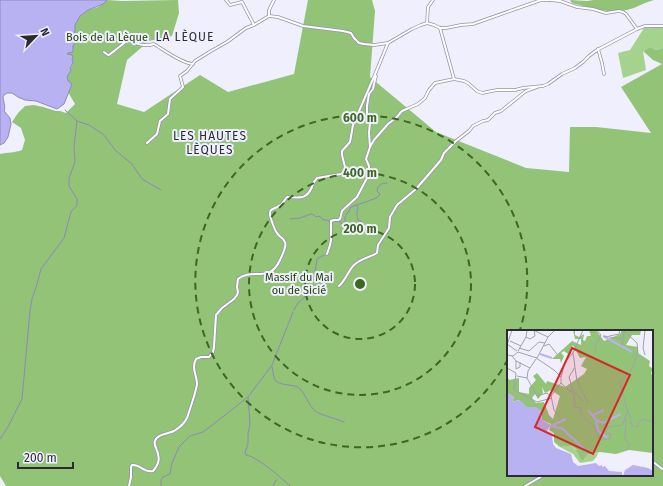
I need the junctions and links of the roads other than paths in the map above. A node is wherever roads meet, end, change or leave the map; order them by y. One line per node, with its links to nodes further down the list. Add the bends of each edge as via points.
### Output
1 (226, 0): 7 (street, via 230,5 242,2)
2 (274, 0): 5 (street)
3 (433, 0): 6 (street, via 428,7)
4 (550, 0): 9 (street, via 540,1 473,24); 10 (street, via 606,13 623,12)
5 (268, 16): 7 (street); 11 (street, via 303,26 343,30 351,33 359,43)
6 (427, 23): 9 (street); 11 (street)
7 (254, 25): 14 (street)
8 (663, 26): 10 (street, via 645,26)
9 (440, 28): 17 (street)
10 (637, 29): 12 (street)
11 (388, 43): 15 (street)
12 (598, 49): 16 (street); 18 (street, via 568,72 548,84)
13 (104, 52): 14 (street, via 109,55 128,40 145,46 154,44)
14 (193, 64): 19 (street, via 180,76 183,87 170,99 168,114 160,121 157,134)
15 (376, 72): 20 (street, via 367,106); 26 (street, via 353,125 350,142 342,151 345,172 317,178 306,195 299,198 287,197 281,205 271,210 276,232 286,244 280,260 275,269 269,272 238,279 237,295 216,315 213,352 209,357 196,359 194,363 197,383 185,422 175,431 158,437 155,441 159,459 153,471 132,465)
16 (604, 74)
17 (454, 79): 18 (street, via 464,81 479,92); 20 (street, via 435,84 425,98 406,109 385,127)
18 (538, 86): 22 (street, via 526,91 488,120 478,123 444,153 441,160 397,206 390,217 389,228 378,245 378,253 354,265)
19 (147, 143)
20 (370, 148): 21 (street, via 366,159 369,166 367,178 356,197 342,211 340,219 331,221 332,236)
21 (326, 254)
22 (339, 286)
23 (653, 462): 24 (street)
24 (663, 469)
25 (542, 476): 27 (street)
26 (129, 486)
27 (525, 486)

